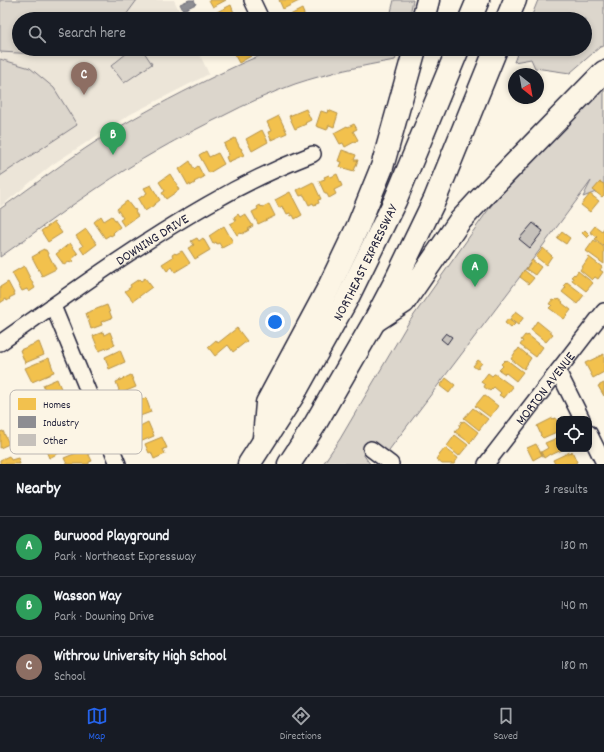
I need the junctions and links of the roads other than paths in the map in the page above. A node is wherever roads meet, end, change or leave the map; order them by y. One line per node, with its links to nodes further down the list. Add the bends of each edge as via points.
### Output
1 (252, 0): 5 (street)
2 (428, 0): 6 (highway)
3 (478, 0): 7 (highway)
4 (515, 0): 8 (highway)
5 (258, 12)
6 (425, 12)
7 (473, 12)
8 (510, 12)
9 (413, 56): 22 (highway, via 382,167 328,289 267,403)
10 (455, 56): 22 (highway, NORTHEAST EXPRESSWAY, via 395,202 347,299 294,394)
11 (493, 56): 16 (highway, via 435,199)
12 (604, 72): 16 (highway, via 459,222 404,302)
13 (313, 154): 14 (street, DOWNING DRIVE, via 206,205)
14 (53, 306): 17 (street, DOWNING DRIVE); 19 (street)
15 (604, 311): 18 (street, MORTON AVENUE)
16 (374, 322): 28 (highway)
17 (0, 342)
18 (558, 371): 20 (street); 30 (street, MORTON AVENUE)
19 (88, 390)
20 (580, 416)
21 (592, 439): 25 (street)
22 (264, 441): 27 (highway, NORTHEAST EXPRESSWAY)
23 (371, 449): 29 (street)
24 (114, 454): 26 (street)
25 (604, 463)
26 (118, 464)
27 (249, 464)
28 (289, 464)
29 (391, 464)
30 (486, 464)

